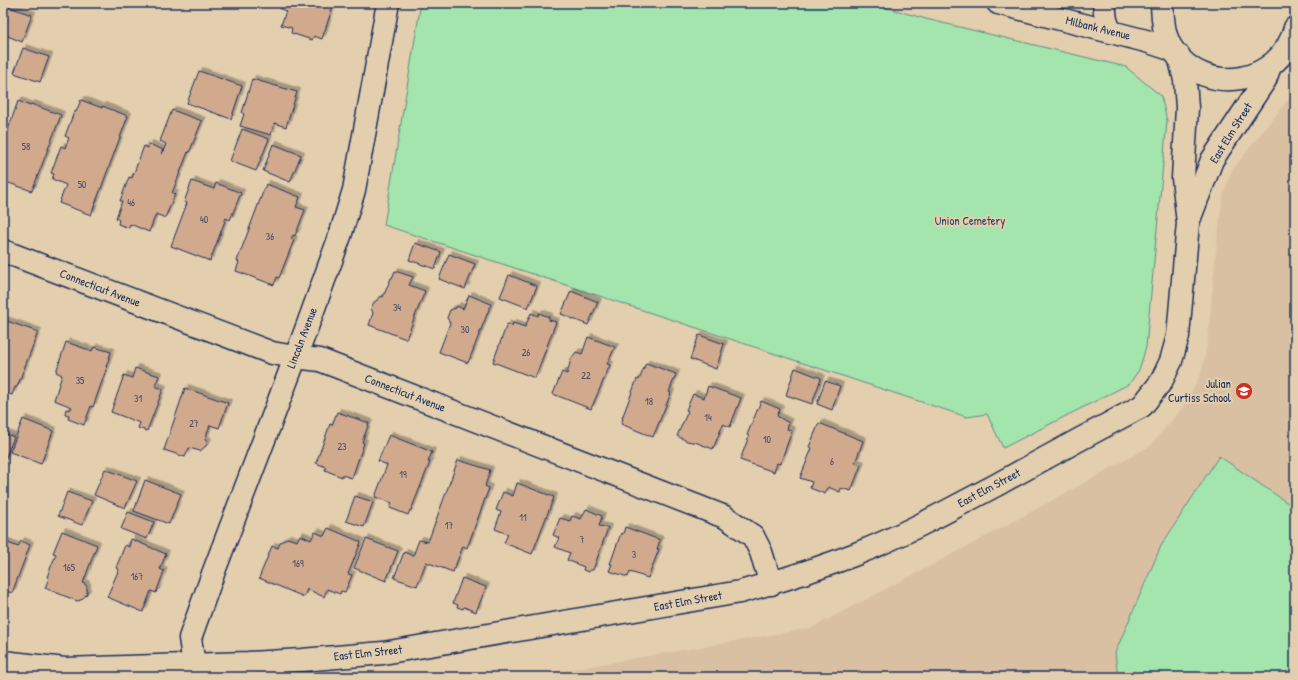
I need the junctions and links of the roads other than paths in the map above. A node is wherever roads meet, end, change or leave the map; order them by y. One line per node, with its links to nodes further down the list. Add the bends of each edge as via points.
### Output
1 (388, 3): 11 (street, Lincoln Avenue, via 354,190 340,236)
2 (998, 3): 5 (street, Milbank Avenue)
3 (1104, 3): 5 (street)
4 (1163, 3): 7 (street, via 1164,30)
5 (1110, 31): 7 (street, Milbank Avenue, via 1146,40)
6 (1294, 33): 8 (street, via 1286,50)
7 (1176, 53): 8 (street, via 1185,64 1204,75 1219,79 1239,80 1251,77); 9 (street, East Elm Street, via 1185,80 1187,108 1183,178)
8 (1270, 66): 9 (street, East Elm Street, via 1265,80 1212,160)
9 (1188, 223): 12 (street, East Elm Street, via 1178,336 1171,361 1161,382 1142,406 912,529 814,570)
10 (3, 251): 11 (street, Connecticut Avenue, via 272,353)
11 (295, 357): 12 (street, Connecticut Avenue, via 320,360 725,517 753,536); 14 (street, Lincoln Avenue, via 190,638)
12 (771, 584): 14 (street, East Elm Street, via 740,592 383,653)
13 (3, 662): 14 (street, East Elm Street, via 65,669)
14 (198, 671)

